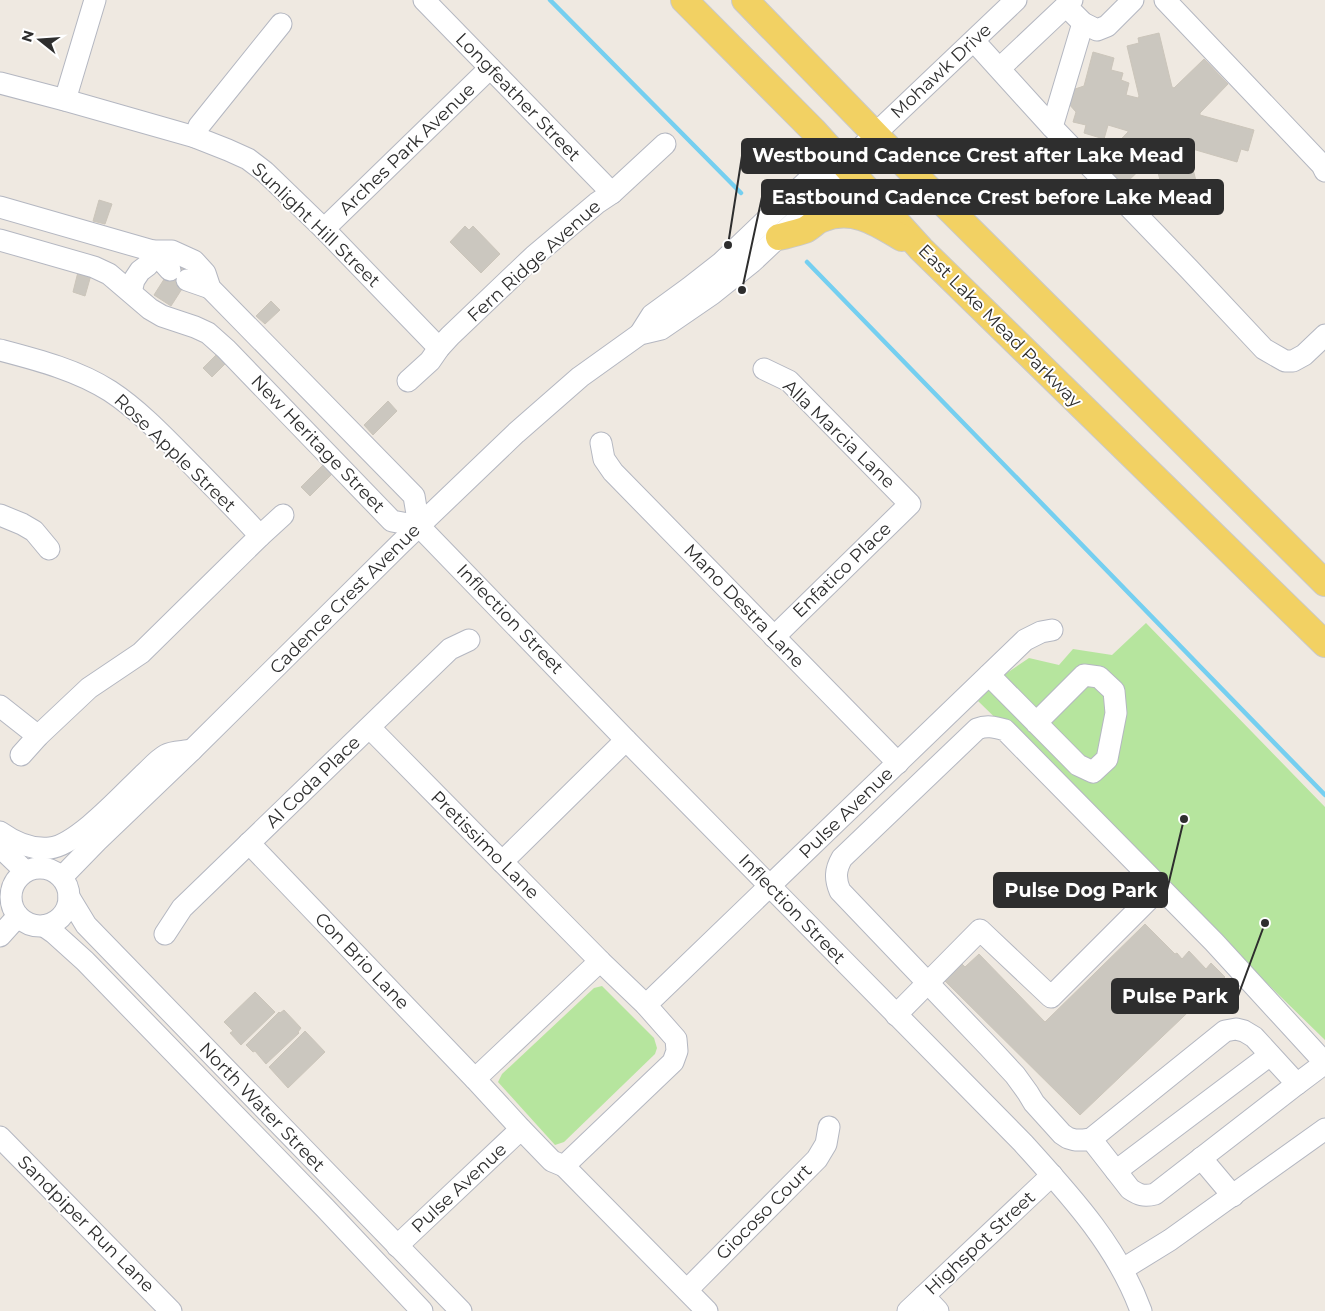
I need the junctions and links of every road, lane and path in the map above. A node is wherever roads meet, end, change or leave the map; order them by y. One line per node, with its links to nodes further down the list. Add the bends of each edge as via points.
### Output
1 (95, 0): 15 (street)
2 (424, 0): 12 (street, Longfeather Street)
3 (684, 0): 20 (main road, East Lake Mead Parkway)
4 (745, 0): 17 (main road)
5 (1016, 0): 11 (street, Mohawk Drive)
6 (1133, 0): 9 (street, via 1107,26 1097,30)
7 (1165, 0): 21 (street)
8 (1066, 2): 9 (street); 13 (street)
9 (1083, 23): 16 (street)
10 (280, 24): 18 (street, via 199,126)
11 (974, 41): 13 (street); 17 (street, Mohawk Drive)
12 (490, 68): 22 (street, Longfeather Street); 24 (street, Arches Park Avenue)
13 (1000, 68): 16 (street)
14 (0, 83): 15 (street, Sunlight Hill Street)
15 (65, 100): 18 (street, Sunlight Hill Street)
16 (1052, 127): 32 (street, via 1264,349 1293,362)
17 (875, 134): 20 (street, Mohawk Drive); 44 (main road)
18 (194, 137): 24 (street, Sunlight Hill Street, via 248,159)
19 (665, 144): 22 (street, Fern Ridge Avenue)
20 (845, 164): 25 (street, Cadence Crest Avenue, via 820,198); 27 (main road, East Lake Mead Parkway); 31 (street, Cadence Crest Avenue, via 806,182 720,263 652,314)
21 (1325, 171)
22 (612, 193): 33 (street, Fern Ridge Avenue, via 534,256)
23 (0, 206): 28 (street, New Heritage Street)
24 (324, 229): 33 (street, Sunlight Hill Street)
25 (779, 237): 27 (main road, via 804,230 828,216 848,214 870,220); 31 (street, Cadence Crest Avenue, via 712,294 661,329)
26 (0, 240): 30 (street, New Heritage Street, via 94,267 110,274)
27 (921, 249): 48 (main road, East Lake Mead Parkway)
28 (153, 252): 29 (street, New Heritage Street, via 179,275); 29 (street, New Heritage Street, via 172,251 194,261 206,273); 30 (street, via 148,265 134,280)
29 (210, 288): 41 (street, New Heritage Street, via 414,496)
30 (131, 292): 41 (street, New Heritage Street, via 162,316 208,333 392,521)
31 (640, 334): 41 (street, Cadence Crest Avenue, via 547,404)
32 (1325, 335)
33 (439, 348): 36 (street, Fern Ridge Avenue)
34 (0, 350): 42 (street, Rose Apple Street, via 48,363 110,391 168,441)
35 (764, 368): 38 (street, Alla Marcia Lane, via 789,381)
36 (408, 381)
37 (601, 443): 46 (street, Mano Destra Lane, via 604,459 613,472)
38 (910, 504): 46 (street, Enfatico Place)
39 (284, 514): 42 (street)
40 (0, 515): 43 (street, via 34,532)
41 (419, 526): 54 (street, Inflection Street); 55 (street, Cadence Crest Avenue)
42 (260, 536): 53 (street, via 141,653 89,688)
43 (49, 549)
44 (1325, 583)
45 (1052, 630): 49 (street, Pulse Avenue, via 1025,640)
46 (774, 637): 57 (street, Mano Destra Lane)
47 (469, 640): 52 (street, Al Coda Place, via 450,649)
48 (1325, 644)
49 (989, 675): 51 (street); 57 (street, Pulse Avenue)
50 (0, 706): 53 (street)
51 (1036, 723): 51 (street, via 1078,765 1093,772 1107,759 1116,713 1114,691 1099,677 1084,675)
52 (370, 728): 61 (street, Al Coda Place); 63 (street, Pretissimo Lane)
53 (38, 736): 56 (street)
54 (626, 740): 63 (street); 66 (street, Inflection Street)
55 (192, 750): 60 (street, via 167,754 86,829 68,841 51,848 35,848); 65 (street, Cadence Crest Avenue)
56 (21, 755)
57 (898, 763): 58 (street, Pulse Avenue)
58 (853, 807): 59 (street); 66 (street, Pulse Avenue)
59 (873, 829): 67 (street, via 977,729 994,727 1005,730); 74 (street, via 842,858 837,870 837,884 840,891)
60 (0, 832)
61 (249, 843): 71 (street, Al Coda Place, via 182,908); 79 (street, Con Brio Lane)
62 (0, 847): 64 (street)
63 (502, 862): 73 (street, Pretissimo Lane)
64 (25, 871): 65 (street, via 45,868); 69 (street, via 15,882 11,896)
65 (62, 877): 68 (street)
66 (770, 886): 75 (street, Pulse Avenue); 76 (street, Inflection Street)
67 (1160, 888): 74 (street, via 1051,998 980,930); 78 (street)
68 (69, 897): 70 (street, via 59,919); 91 (street, North Water Street, via 86,925)
69 (18, 916): 70 (street, via 24,922); 72 (street)
70 (44, 926): 96 (street, North Water Street, via 85,961)
71 (165, 934)
72 (0, 936)
73 (600, 961): 75 (street); 79 (street)
74 (927, 982): 76 (street); 85 (street, via 1015,1075 1034,1104 1062,1134 1075,1140)
75 (646, 1005): 87 (street, via 676,1039 677,1051 673,1062)
76 (896, 1015): 89 (street, Inflection Street)
77 (1270, 1055): 80 (street); 85 (street, via 1244,1031 1225,1032); 88 (street)
78 (1325, 1063): 80 (street)
79 (475, 1079): 82 (street, Pulse Avenue)
80 (1297, 1084): 86 (street)
81 (829, 1127): 93 (street, Giocoso Court, via 826,1144 817,1159)
82 (521, 1129): 87 (street, Pulse Avenue, via 552,1161); 91 (street, Pulse Avenue)
83 (1325, 1129): 90 (street)
84 (0, 1136): 95 (street, Sandpiper Run Lane)
85 (1091, 1138): 88 (street)
86 (1201, 1158): 88 (street, via 1155,1194 1146,1196 1130,1189); 90 (street)
87 (564, 1166): 93 (street, Pulse Avenue)
88 (1116, 1171)
89 (1052, 1175): 92 (street, Inflection Street, via 1096,1228); 94 (street, Highspot Street)
90 (1232, 1196): 92 (street)
91 (397, 1246): 97 (street, North Water Street)
92 (1123, 1270): 100 (street, Inflection Street)
93 (686, 1290): 98 (street, Pulse Avenue)
94 (931, 1303): 99 (street, Highspot Street)
95 (171, 1311)
96 (422, 1311)
97 (461, 1311)
98 (707, 1311)
99 (908, 1311)
100 (1141, 1311)

